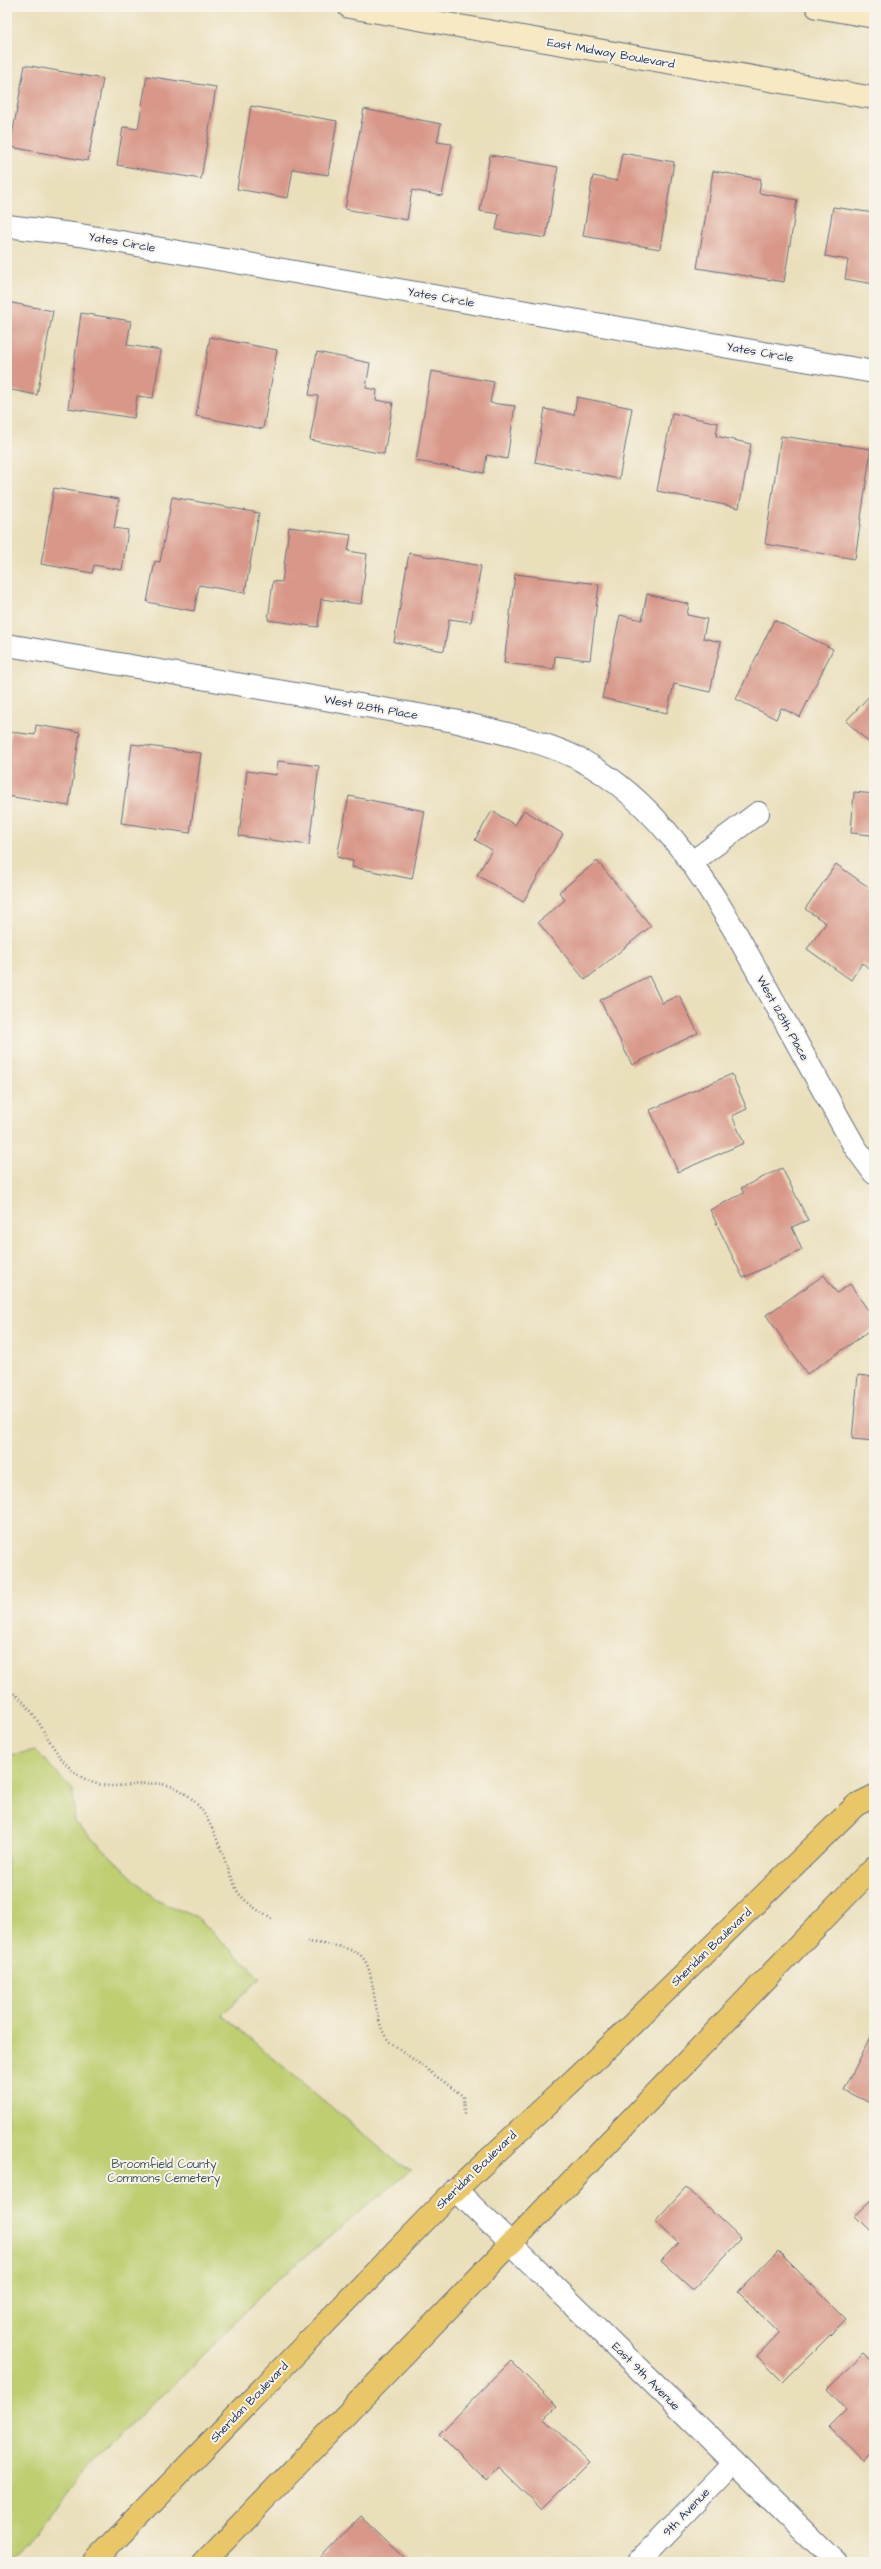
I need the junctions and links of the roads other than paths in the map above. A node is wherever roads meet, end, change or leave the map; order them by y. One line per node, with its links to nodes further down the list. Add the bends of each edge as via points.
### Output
1 (349, 7): 4 (main road, East Midway Boulevard)
2 (817, 7): 3 (main road)
3 (874, 17)
4 (874, 98)
5 (7, 226): 6 (street, Yates Circle, via 80,235)
6 (874, 372)
7 (7, 645): 9 (street, West 128th Place, via 454,721 525,739 575,757 611,780 652,814)
8 (758, 813): 9 (street)
9 (691, 863): 10 (street, West 128th Place, via 720,906 855,1148)
10 (874, 1173)
11 (874, 1796): 13 (main road, Sheridan Boulevard, via 856,1805 614,2042)
12 (874, 1867): 14 (main road)
13 (455, 2189): 14 (street, East 9th Avenue); 16 (main road, Sheridan Boulevard)
14 (513, 2244): 15 (street, East 9th Avenue); 17 (main road)
15 (734, 2462): 18 (street, 9th Avenue); 19 (street, East 9th Avenue)
16 (94, 2562)
17 (204, 2562)
18 (638, 2562)
19 (836, 2562)

